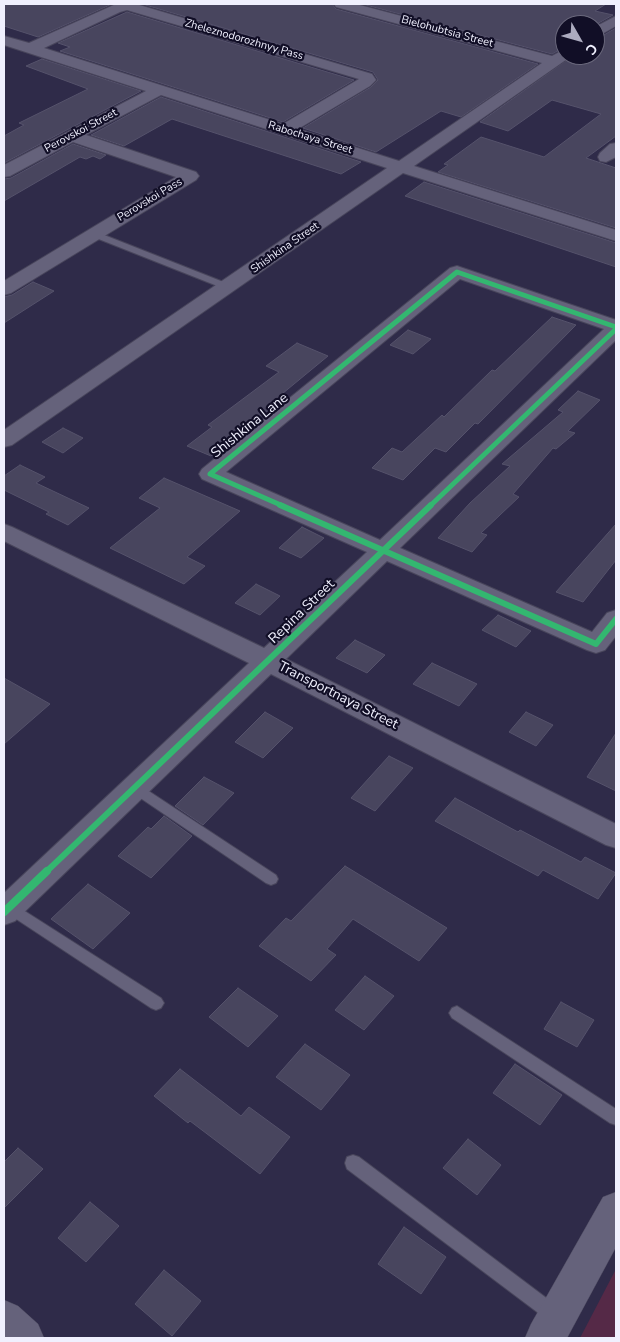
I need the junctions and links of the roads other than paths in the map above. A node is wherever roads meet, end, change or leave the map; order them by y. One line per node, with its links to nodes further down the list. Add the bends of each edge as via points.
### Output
1 (341, 4): 5 (street, Bielohubtsia Street)
2 (616, 20): 3 (street)
3 (605, 27)
4 (13, 46): 7 (street, Rabochaya Street); 8 (street, Zheleznodorozhnyy Pass, via 128,6 367,77 364,83)
5 (555, 56)
6 (555, 60): 12 (street, Shishkina Street)
7 (159, 90): 8 (street, Rabochaya Street); 9 (street, Perovskoi Street)
8 (285, 130): 12 (street, Rabochaya Street)
9 (72, 136): 13 (street, Perovskoi Street); 14 (street, Perovskoi Pass, via 190,176)
10 (616, 148): 11 (street, via 606,157)
11 (616, 160)
12 (402, 166): 15 (street, Rabochaya Street); 16 (street, Shishkina Street)
13 (4, 172)
14 (94, 234): 16 (lane); 17 (street, Perovskoi Pass)
15 (616, 236)
16 (228, 287): 19 (street, Shishkina Street)
17 (4, 289)
18 (616, 328): 21 (street, Repina Street); 21 (street, Shishkina Lane, via 457,272 210,474)
19 (4, 440)
20 (4, 532): 23 (street, Transportnaya Street)
21 (383, 551): 22 (street, Shishkina Lane, via 596,644); 23 (street, Repina Street)
22 (616, 619)
23 (268, 661): 24 (street, Repina Street); 25 (street, Transportnaya Street)
24 (135, 787): 26 (lane); 27 (street, Repina Street)
25 (616, 837)
26 (271, 879)
27 (6, 909): 28 (lane)
28 (156, 1003)
29 (457, 1013): 30 (lane)
30 (616, 1118)
31 (353, 1163): 34 (lane)
32 (616, 1210): 34 (main road)
33 (4, 1320): 35 (main road)
34 (551, 1328)
35 (24, 1338)

